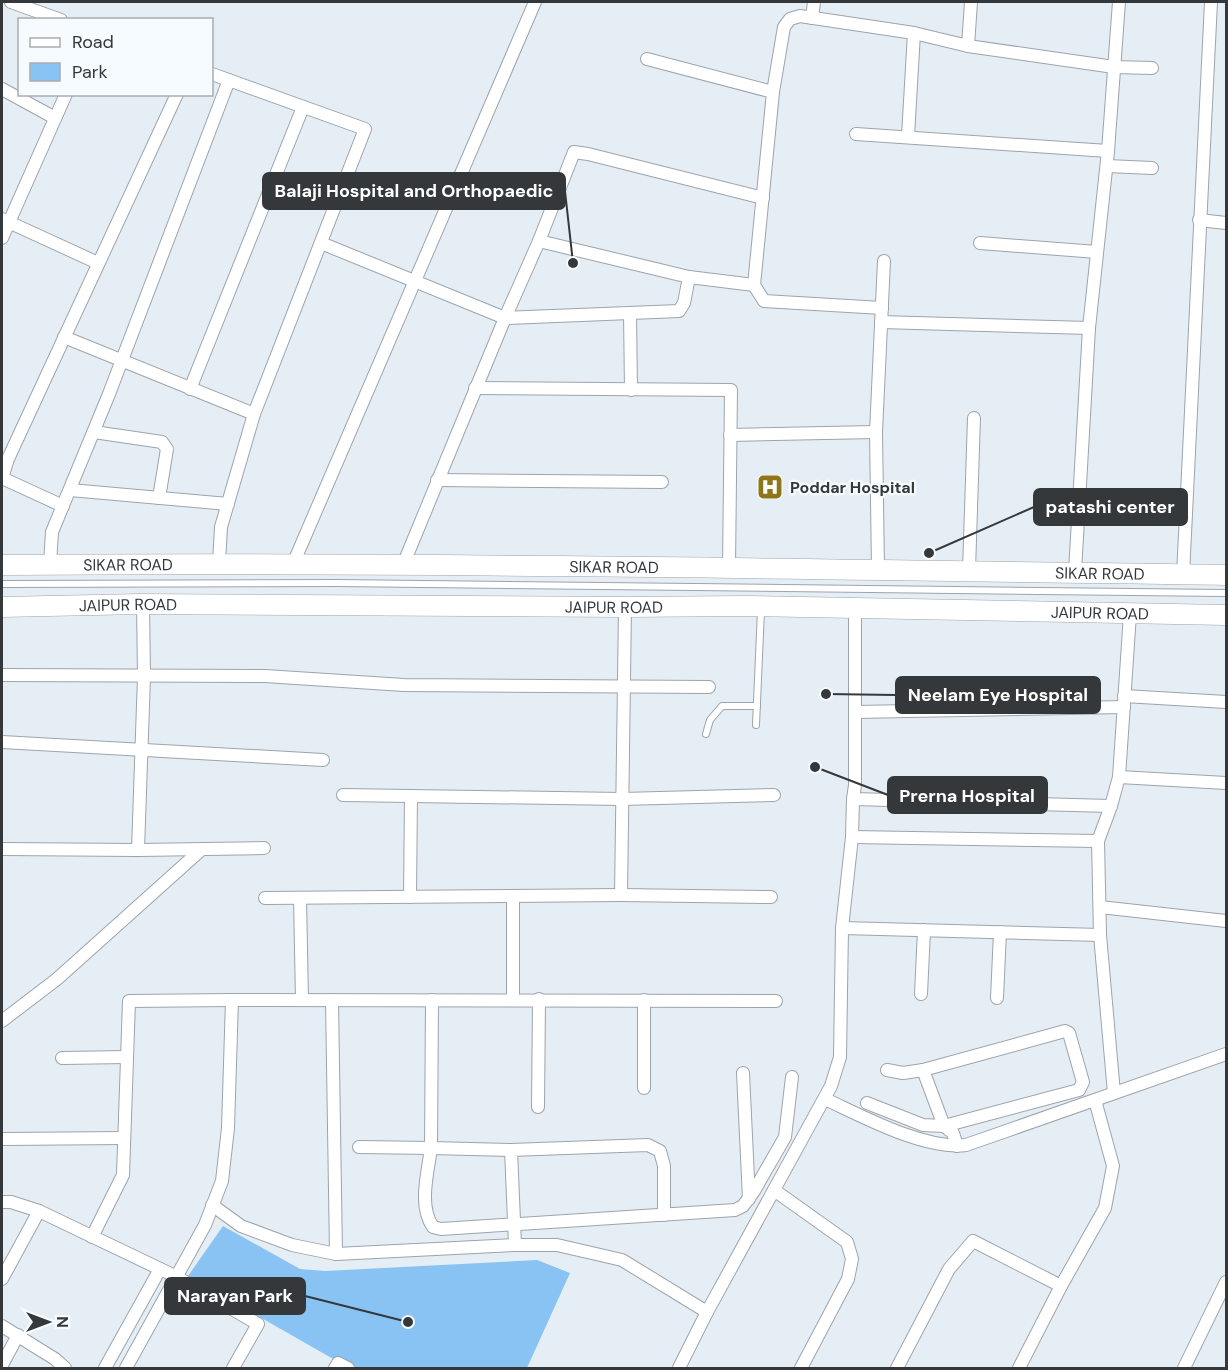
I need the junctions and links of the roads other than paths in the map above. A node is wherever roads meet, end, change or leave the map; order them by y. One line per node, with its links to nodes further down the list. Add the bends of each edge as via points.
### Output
1 (11, 2): 7 (street)
2 (535, 2): 39 (street)
3 (814, 2): 8 (street)
4 (971, 2): 10 (street)
5 (1119, 2): 12 (street)
6 (1211, 2): 29 (street)
7 (55, 18)
8 (812, 18): 9 (street); 17 (street, via 793,17 784,27)
9 (914, 33): 10 (street); 23 (street)
10 (968, 45): 12 (street)
11 (647, 59): 17 (street)
12 (1114, 67): 13 (street); 24 (street)
13 (1152, 68)
14 (213, 74): 15 (street)
15 (229, 80): 20 (street); 47 (street)
16 (2, 90): 21 (street)
17 (773, 92): 27 (street)
18 (65, 96): 21 (street)
19 (176, 96): 37 (street)
20 (303, 107): 33 (street, via 364,129); 49 (street)
21 (56, 118): 28 (street)
22 (856, 134): 23 (street)
23 (908, 136): 24 (street)
24 (1108, 151): 25 (street)
25 (1107, 166): 26 (street); 35 (street)
26 (1152, 168)
27 (763, 198): 32 (street, via 574,152); 40 (street)
28 (5, 220): 31 (street); 37 (street)
29 (1199, 220): 30 (street); 71 (street)
30 (1227, 223)
31 (2, 238)
32 (539, 241): 38 (street); 43 (street)
33 (321, 243): 39 (street); 51 (street)
34 (980, 243): 35 (street)
35 (1097, 252): 45 (street)
36 (884, 261): 41 (street)
37 (98, 263): 46 (street)
38 (689, 277): 40 (street); 42 (street, via 679,311)
39 (414, 281): 43 (street); 64 (street)
40 (754, 285): 41 (street, via 764,301)
41 (882, 308): 44 (street)
42 (630, 313): 43 (street); 50 (street)
43 (505, 318): 48 (street)
44 (881, 322): 45 (street); 54 (street)
45 (1089, 328): 70 (street)
46 (64, 338): 47 (street); 61 (street, via 2,478)
47 (121, 362): 49 (street); 53 (street)
48 (475, 388): 50 (street); 56 (street)
49 (190, 389): 51 (street)
50 (631, 390): 55 (street, via 731,390)
51 (254, 414): 60 (street)
52 (974, 418): 69 (street)
53 (94, 432): 58 (street); 59 (street, via 162,442 167,449)
54 (876, 432): 55 (street); 68 (street)
55 (730, 435): 67 (street)
56 (437, 480): 57 (street); 66 (street)
57 (662, 482)
58 (70, 490): 59 (street); 61 (street)
59 (159, 498): 60 (street)
60 (228, 504): 62 (street, via 221,527)
61 (63, 506): 63 (street, via 52,532)
62 (219, 563): 63 (main road, SIKAR ROAD); 64 (main road, SIKAR ROAD)
63 (50, 564): 65 (main road, SIKAR ROAD)
64 (293, 564): 66 (main road, SIKAR ROAD)
65 (2, 565)
66 (403, 565): 67 (main road, SIKAR ROAD)
67 (729, 567): 68 (main road, SIKAR ROAD)
68 (878, 569): 69 (main road, SIKAR ROAD)
69 (969, 570): 70 (main road, SIKAR ROAD)
70 (1075, 572): 71 (main road, SIKAR ROAD)
71 (1183, 575): 72 (main road, SIKAR ROAD)
72 (1227, 575)
73 (2, 584): 74 (lane, via 337,583)
74 (1227, 593)
75 (142, 604): 77 (main road, JAIPUR ROAD); 78 (main road, JAIPUR ROAD); 83 (street)
76 (761, 606): 78 (main road, JAIPUR ROAD); 79 (main road, JAIPUR ROAD); 88 (lane)
77 (2, 607)
78 (625, 607): 84 (street)
79 (855, 608): 80 (main road, JAIPUR ROAD); 89 (street)
80 (1130, 614): 81 (main road, JAIPUR ROAD); 86 (street)
81 (1227, 615)
82 (2, 675): 83 (street)
83 (144, 676): 84 (street, via 265,676 416,685); 93 (street)
84 (622, 685): 85 (street); 100 (street)
85 (709, 687)
86 (1124, 701): 87 (street); 89 (street); 95 (street)
87 (1227, 702)
88 (757, 706): 90 (lane); 91 (lane, via 722,706 710,720)
89 (855, 712): 101 (street)
90 (756, 725)
91 (706, 734)
92 (2, 742): 93 (street)
93 (142, 748): 94 (street); 108 (street)
94 (323, 760)
95 (1119, 777): 96 (street); 102 (street)
96 (1227, 783)
97 (343, 795): 99 (street)
98 (774, 795): 100 (street)
99 (411, 796): 100 (street); 111 (street)
100 (622, 799): 109 (street)
101 (853, 799): 102 (street); 103 (street)
102 (1111, 806): 104 (street)
103 (852, 837): 104 (street); 117 (street)
104 (1098, 841): 115 (street)
105 (264, 848): 107 (street)
106 (2, 849): 108 (street)
107 (202, 849): 108 (street); 131 (street, via 57,979)
108 (138, 850)
109 (621, 895): 110 (street); 112 (street)
110 (513, 896): 111 (street); 128 (street)
111 (410, 897): 114 (street)
112 (771, 897)
113 (265, 898): 114 (street)
114 (300, 898): 125 (street)
115 (1100, 908): 116 (street); 120 (street)
116 (1227, 921)
117 (842, 928): 118 (street); 141 (street, via 840,1057)
118 (924, 930): 119 (street); 121 (street)
119 (1000, 932): 120 (street); 122 (street)
120 (1100, 935): 140 (street)
121 (921, 994)
122 (997, 998)
123 (539, 999): 128 (street); 129 (street); 144 (street)
124 (232, 1000): 125 (street); 133 (street, via 129,1001); 155 (street, via 228,1128 222,1180)
125 (302, 1000): 126 (street)
126 (332, 1000): 127 (street); 161 (street)
127 (432, 1000): 128 (street); 150 (street)
128 (513, 1000)
129 (644, 1000): 130 (street); 139 (street)
130 (776, 1001)
131 (2, 1021)
132 (1227, 1054): 140 (street)
133 (127, 1057): 134 (street); 146 (street)
134 (62, 1058)
135 (923, 1070): 136 (street); 145 (street); 145 (street, via 1059,1031 1069,1034 1083,1082 1079,1090)
136 (887, 1071)
137 (742, 1073): 153 (street)
138 (792, 1077): 153 (street, via 785,1137)
139 (644, 1088)
140 (1114, 1093): 142 (street)
141 (825, 1099): 148 (street, via 908,1136); 152 (street)
142 (1095, 1100): 148 (street); 166 (street, via 1113,1166 1105,1208)
143 (867, 1102): 145 (street, via 923,1125)
144 (538, 1107)
145 (944, 1126): 148 (street, via 953,1133)
146 (124, 1138): 147 (street); 159 (street, via 123,1175)
147 (2, 1139)
148 (957, 1146)
149 (359, 1147): 150 (street)
150 (431, 1148): 151 (street); 158 (street, via 425,1203 432,1227)
151 (511, 1150): 157 (street, via 648,1145 660,1151 664,1166); 158 (street)
152 (774, 1190): 167 (street); 178 (street, via 847,1242 852,1259 848,1279)
153 (749, 1199): 157 (street, via 735,1210)
154 (2, 1202): 156 (street)
155 (212, 1205): 161 (street, via 252,1230 292,1245); 163 (street)
156 (39, 1211): 159 (street); 164 (street)
157 (664, 1215): 158 (street)
158 (514, 1224): 160 (street)
159 (92, 1237): 162 (street)
160 (515, 1245): 161 (street); 167 (street, via 557,1245 622,1260)
161 (336, 1254)
162 (160, 1269): 163 (street); 172 (street)
163 (177, 1277): 173 (street); 174 (street, via 258,1324)
164 (2, 1279)
165 (1227, 1282): 181 (street)
166 (1061, 1286): 179 (street, via 973,1240 949,1269); 180 (street)
167 (707, 1312): 177 (street)
168 (2, 1326): 169 (street)
169 (18, 1335): 170 (street); 171 (street)
170 (2, 1365)
171 (65, 1368)
172 (105, 1368)
173 (126, 1368)
174 (233, 1368)
175 (335, 1368): 176 (street, via 338,1363)
176 (348, 1368)
177 (679, 1368)
178 (801, 1368)
179 (897, 1368)
180 (1019, 1368)
181 (1184, 1368)

